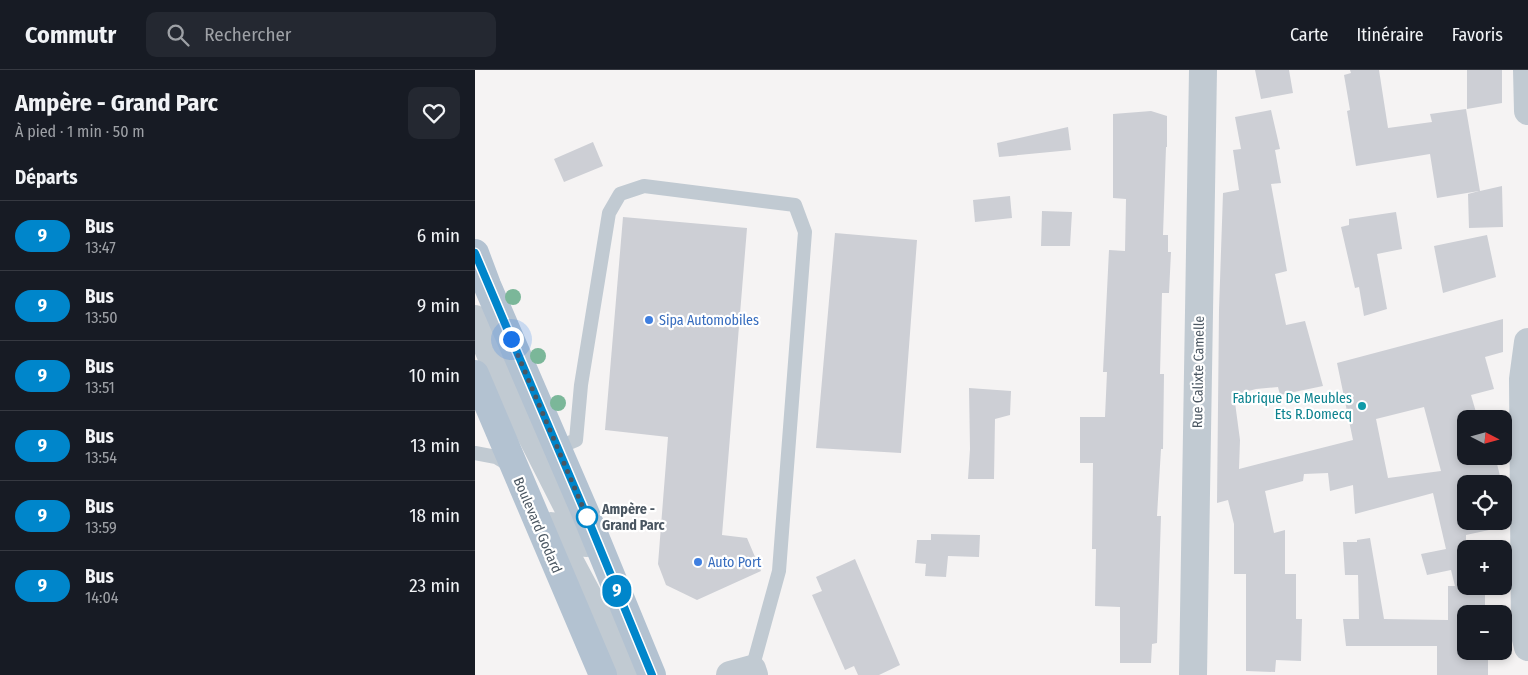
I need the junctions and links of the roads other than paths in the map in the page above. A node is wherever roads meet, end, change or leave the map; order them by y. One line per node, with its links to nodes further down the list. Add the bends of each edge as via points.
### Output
1 (1203, 70): 18 (street, Rue Calixte Camelle)
2 (1527, 70): 3 (street)
3 (1528, 110)
4 (475, 253): 9 (main road)
5 (475, 319): 12 (street, via 497,369)
6 (1528, 342): 13 (street, via 1523,379 1525,635)
7 (475, 374): 8 (main road, Boulevard Godard)
8 (497, 423): 11 (main road, Boulevard Godard); 16 (street)
9 (557, 448): 12 (main road); 14 (lane, via 576,440 581,385 609,213 621,194 644,186 795,205 805,232 779,571)
10 (475, 453): 11 (lane, via 496,457)
11 (514, 468): 15 (main road, Boulevard Godard)
12 (631, 626): 17 (main road)
13 (1528, 647)
14 (745, 673)
15 (603, 675)
16 (628, 675)
17 (652, 675)
18 (1193, 675)

